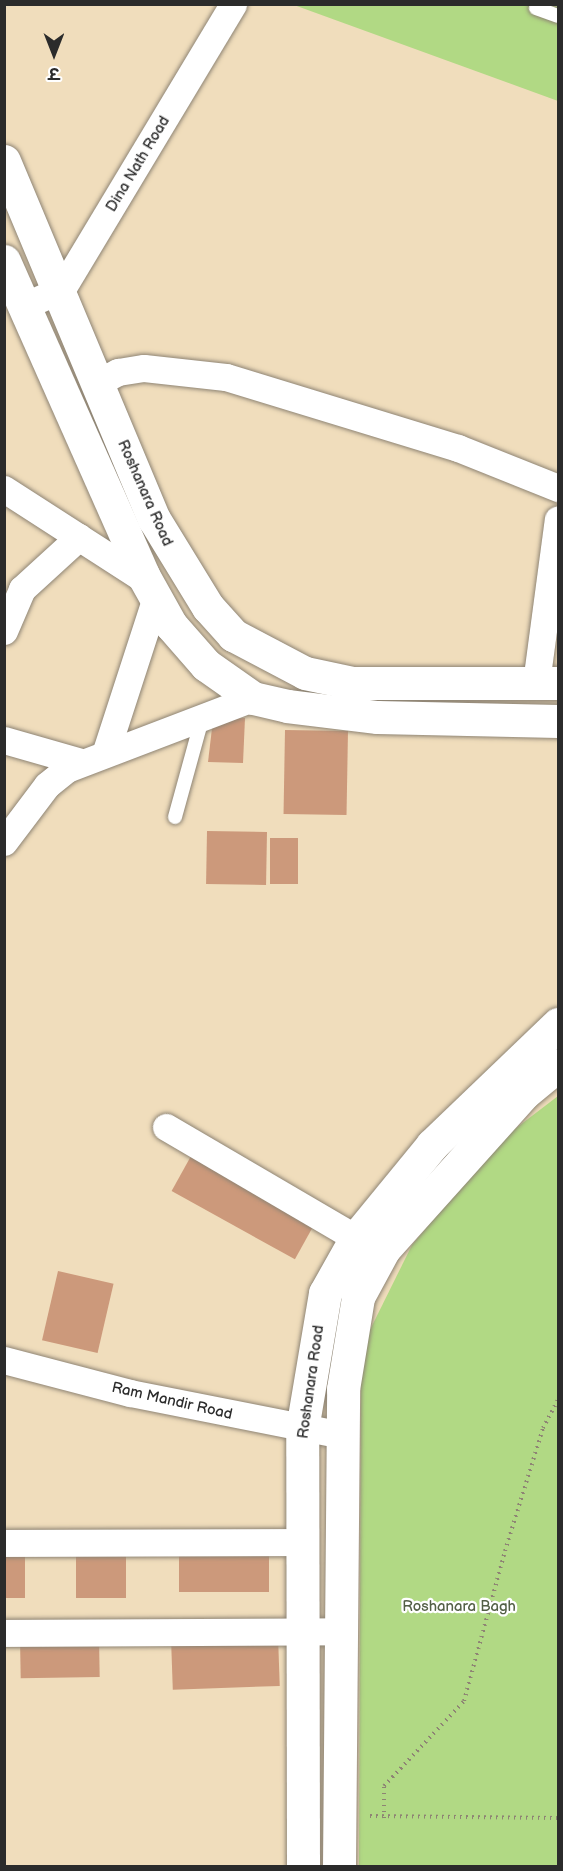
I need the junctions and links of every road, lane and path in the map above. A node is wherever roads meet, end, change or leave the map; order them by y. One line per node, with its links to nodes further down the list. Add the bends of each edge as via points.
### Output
1 (233, 4): 6 (street, Dina Nath Road)
2 (536, 8): 3 (lane)
3 (558, 16)
4 (4, 161): 6 (street, Roshanara Road)
5 (4, 261): 7 (street)
6 (62, 289): 7 (street); 8 (street, Roshanara Road)
7 (26, 305): 13 (street)
8 (97, 383): 9 (street, via 118,372 144,368 226,377 458,448); 15 (street, Roshanara Road, via 178,563 233,634 305,673 352,683)
9 (558, 488)
10 (4, 489): 12 (street)
11 (558, 519): 15 (street)
12 (79, 537): 13 (street); 14 (street, via 22,589)
13 (151, 589): 16 (street, via 206,665); 20 (street)
14 (4, 631)
15 (547, 683)
16 (254, 698): 17 (street); 18 (street, via 377,717)
17 (202, 718): 20 (street); 22 (lane)
18 (558, 721)
19 (4, 740): 21 (street)
20 (106, 751): 21 (street)
21 (81, 762): 23 (street, via 47,784)
22 (175, 817)
23 (4, 842)
24 (558, 1024): 27 (street, Roshanara Road, via 432,1145)
25 (558, 1065): 31 (street, Roshanara Road, via 524,1092 384,1249 358,1297 347,1343)
26 (166, 1127): 27 (street)
27 (356, 1238): 30 (street, Roshanara Road, via 325,1293)
28 (4, 1360): 30 (street, Ram Mandir Road)
29 (558, 1400): 38 (path, via 543,1428 508,1540 464,1701 384,1786)
30 (302, 1430): 31 (street, Ram Mandir Road); 32 (street, Roshanara Road)
31 (342, 1435): 35 (street, Roshanara Road)
32 (302, 1542): 33 (street); 34 (street, Roshanara Road)
33 (4, 1543)
34 (301, 1631): 35 (street); 36 (street); 40 (street, Roshanara Road)
35 (339, 1631): 41 (street, Roshanara Road)
36 (4, 1633)
37 (361, 1815): 38 (path)
38 (384, 1818): 39 (path)
39 (558, 1818)
40 (303, 1866)
41 (339, 1866)

